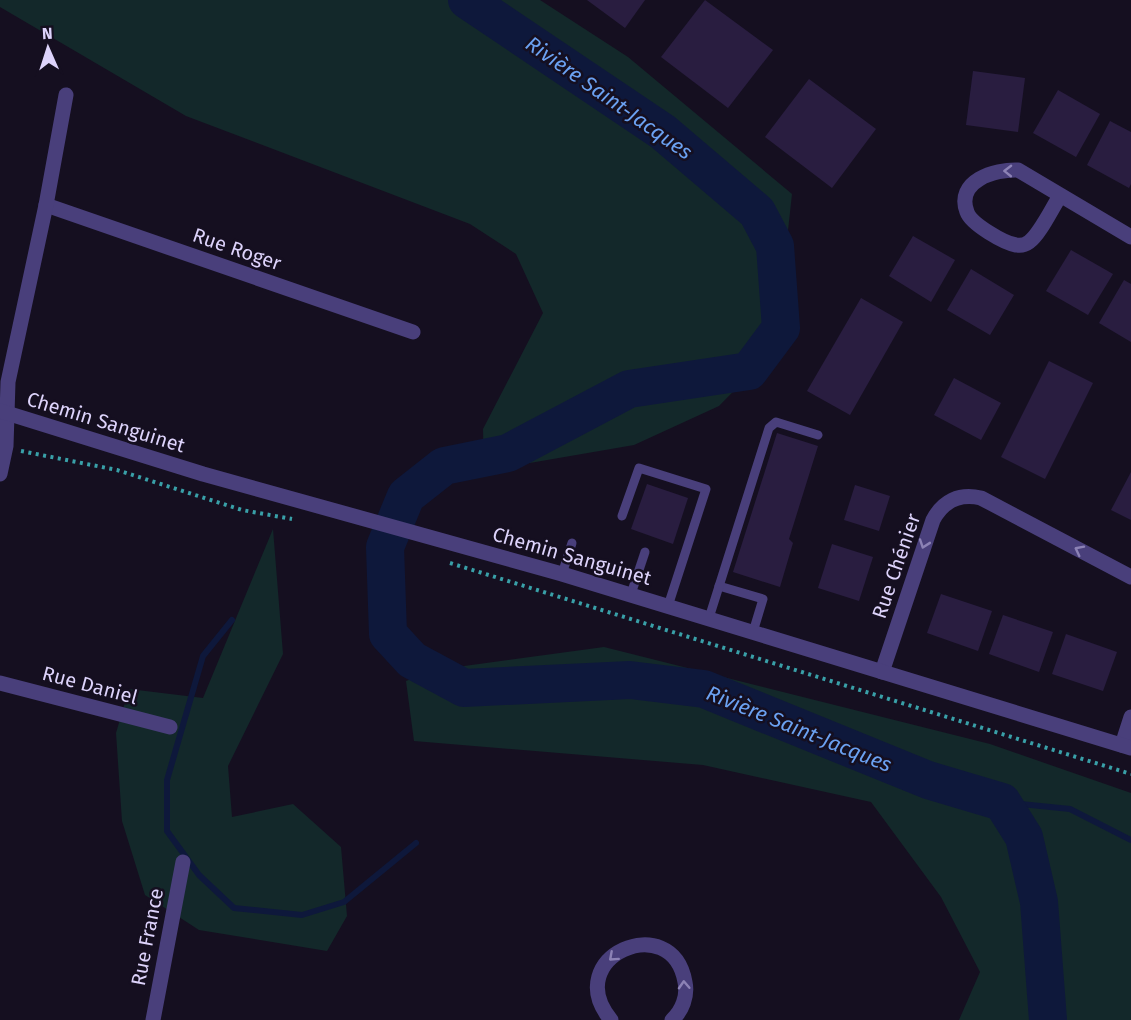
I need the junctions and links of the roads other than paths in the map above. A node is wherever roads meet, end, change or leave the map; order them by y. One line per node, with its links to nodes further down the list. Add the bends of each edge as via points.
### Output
1 (66, 95): 3 (street)
2 (1060, 196): 2 (street, one-way to 2, via 1018,170 1005,169 984,175 972,185 965,205 967,214 980,227 1020,246 1034,238); 4 (street)
3 (46, 205): 5 (street, Rue Roger); 6 (street, via 10,367)
4 (1131, 237)
5 (413, 332)
6 (4, 412): 8 (street, via 6,446); 12 (street, Chemin Sanguinet, via 203,474)
7 (818, 435): 14 (lane, via 776,422 771,425)
8 (0, 474)
9 (622, 516): 16 (lane, via 639,468 706,489)
10 (572, 543): 12 (lane)
11 (645, 552): 15 (lane)
12 (562, 574): 15 (street, Chemin Sanguinet)
13 (1131, 577): 19 (street, Rue Chénier, one-way to 19, via 981,498 955,498 939,509 933,520)
14 (719, 586): 17 (lane); 18 (lane, via 764,600)
15 (631, 594): 16 (street, Chemin Sanguinet)
16 (668, 606): 17 (street, Chemin Sanguinet)
17 (709, 618): 18 (street, Chemin Sanguinet)
18 (753, 632): 19 (street, Chemin Sanguinet)
19 (882, 672): 23 (street, Chemin Sanguinet)
20 (0, 683): 22 (street, Rue Daniel)
21 (1131, 717): 23 (street)
22 (170, 728)
23 (1126, 746)
24 (183, 862): 25 (street, Rue France)
25 (153, 1020)
26 (611, 1020): 27 (street, one-way to 26, via 684,1003 684,974 666,951 639,944 625,947 603,966 598,994)
27 (672, 1020)

